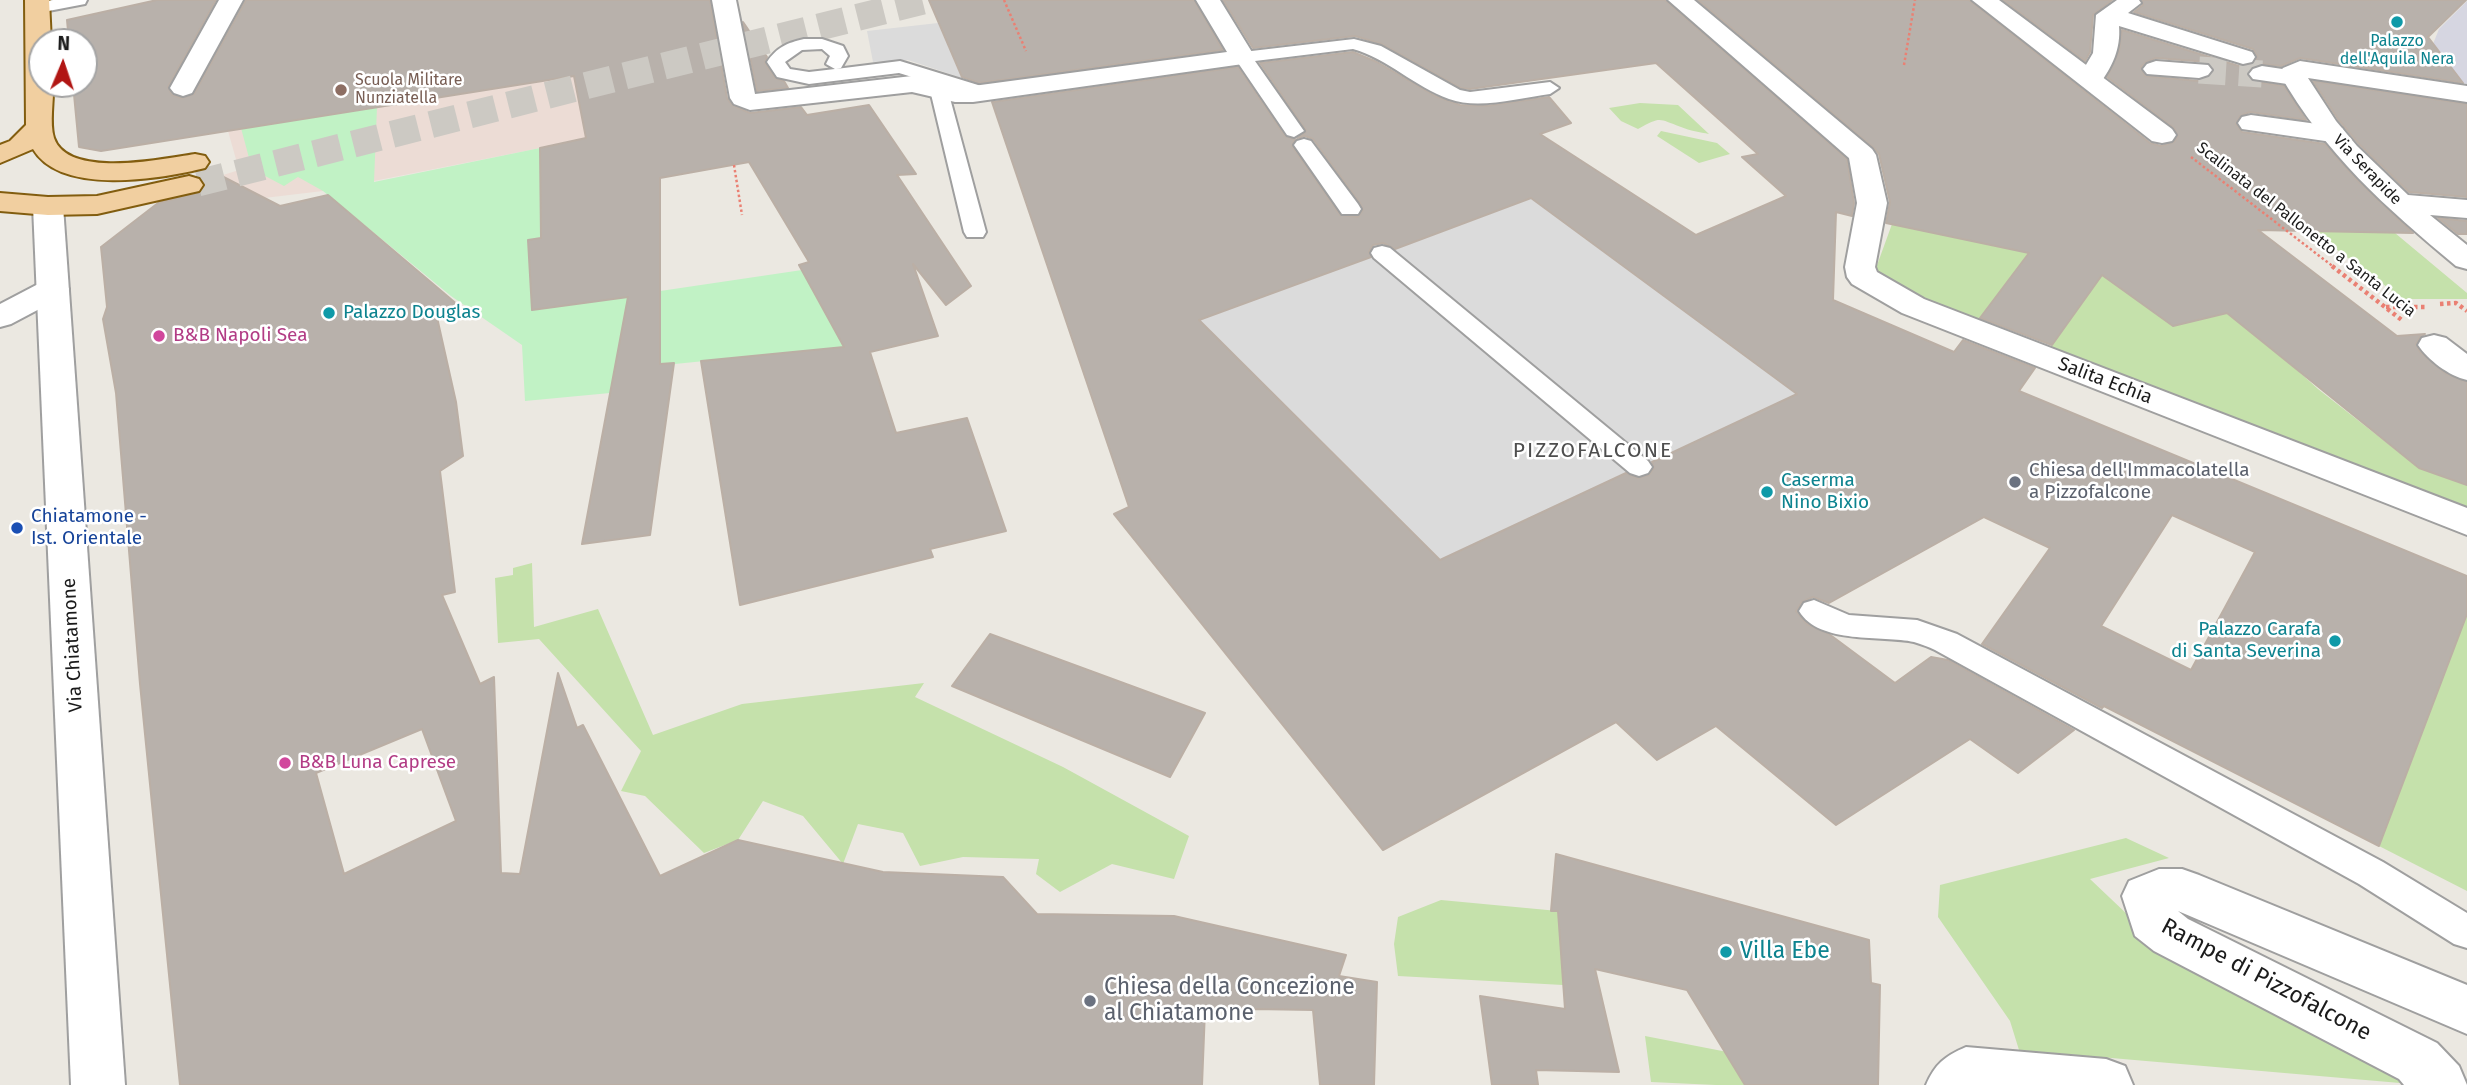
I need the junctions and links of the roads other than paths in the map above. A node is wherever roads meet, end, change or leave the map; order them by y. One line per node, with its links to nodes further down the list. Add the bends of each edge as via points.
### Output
1 (79, 0): 8 (lane)
2 (230, 0): 16 (street)
3 (724, 0): 18 (street, via 747,102 904,84)
4 (1208, 0): 10 (street)
5 (1680, 0): 39 (street, Salita Echia, via 1862,155 1872,203 1860,267 1863,277 1913,306)
6 (1984, 0): 15 (street)
7 (2134, 0): 9 (street)
8 (37, 4): 22 (main road)
9 (2108, 15): 14 (street); 15 (street, via 2106,50)
10 (1243, 57): 17 (lane, via 1354,44 1461,97); 19 (street); 29 (lane)
11 (835, 64): 19 (lane, via 839,56 835,47 810,44 782,52 777,59 778,67 789,76 809,78 894,66)
12 (2156, 69): 13 (street)
13 (2199, 70)
14 (2294, 76): 20 (street, via 2293,71 2300,69); 23 (street, Via Serapide)
15 (2090, 80): 24 (street)
16 (183, 88)
17 (1550, 88)
18 (939, 90): 19 (street); 31 (lane)
19 (984, 93)
20 (2467, 94)
21 (2251, 123): 23 (street)
22 (40, 127): 25 (main road, via 27,142); 28 (main road, via 43,143 52,154 77,167 196,172 108,203)
23 (2332, 134): 27 (street, Via Serapide)
24 (2162, 135)
25 (0, 155)
26 (0, 202): 28 (main road)
27 (2397, 203): 30 (street); 33 (street, Via Serapide)
28 (48, 206): 34 (street, Via Chiatamone)
29 (1350, 209)
30 (2467, 209)
31 (975, 232)
32 (1382, 253): 38 (lane)
33 (2467, 260)
34 (53, 289): 35 (street); 43 (street, Via Chiatamone)
35 (0, 317)
36 (2434, 345): 37 (street)
37 (2467, 370)
38 (1639, 467)
39 (2467, 522)
40 (1814, 611): 41 (lane, via 1845,626 1917,631 1946,642 2371,873)
41 (2467, 932)
42 (2467, 1010): 46 (street, Rampe di Pizzofalcone, via 2182,890 2160,890 2146,897 2152,920 2171,935 2418,1061)
43 (98, 1085)
44 (1953, 1085): 45 (street, via 1966,1073)
45 (2106, 1085)
46 (2440, 1085)

